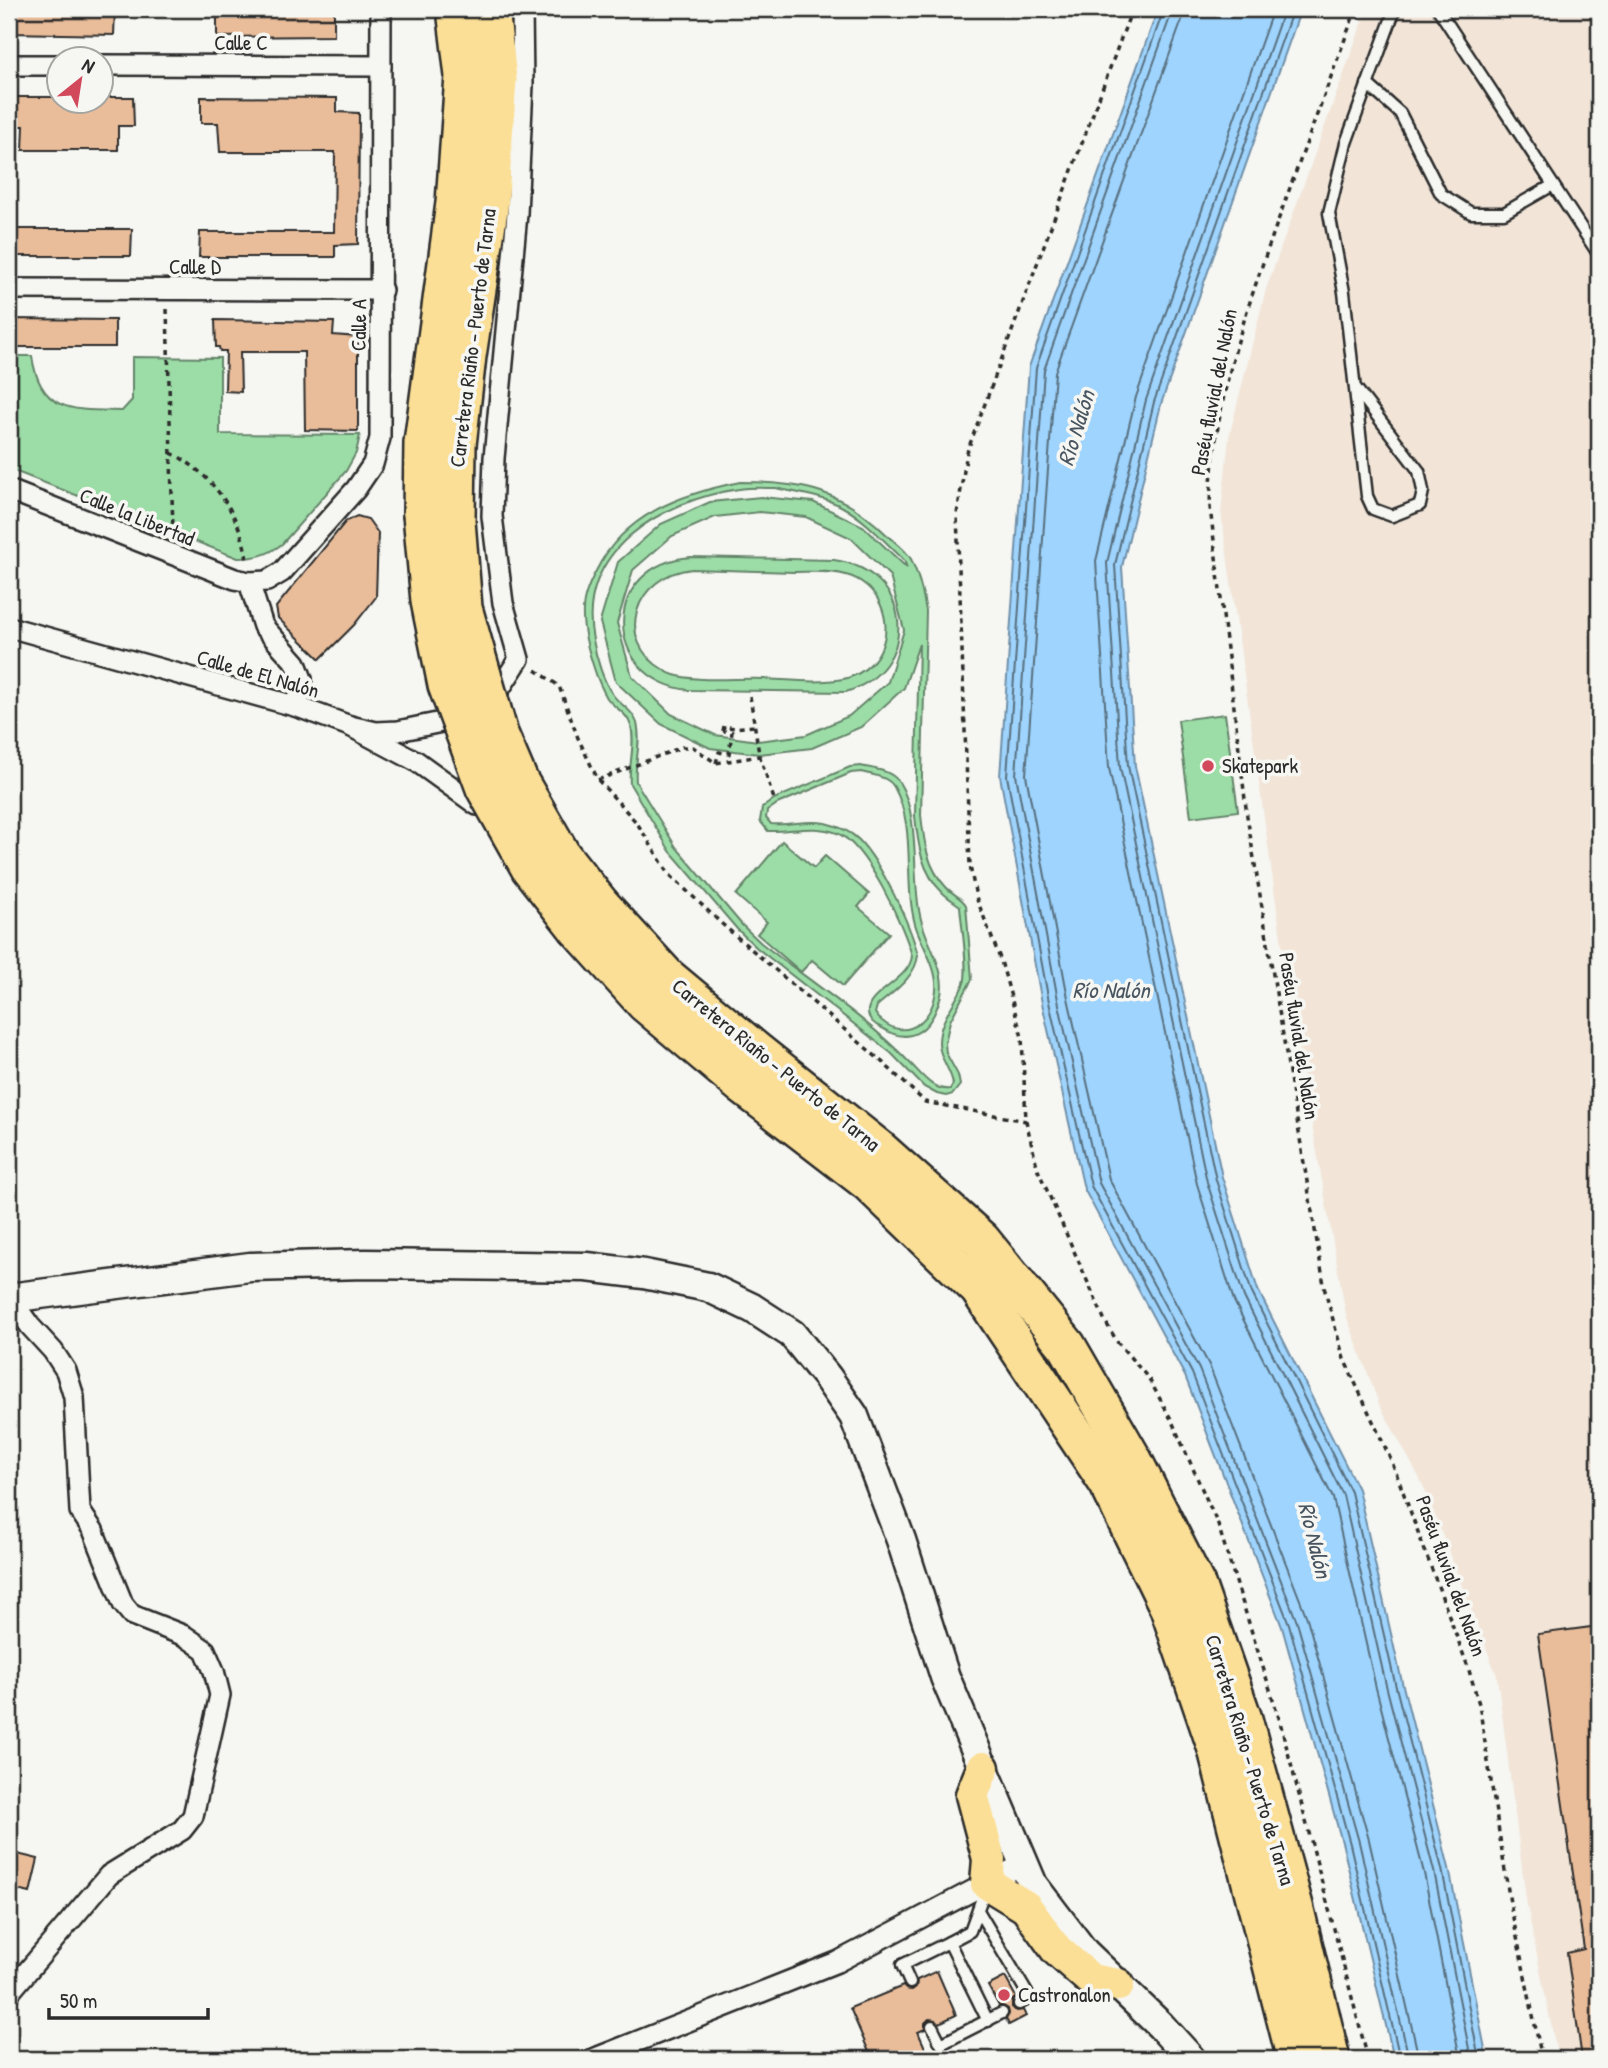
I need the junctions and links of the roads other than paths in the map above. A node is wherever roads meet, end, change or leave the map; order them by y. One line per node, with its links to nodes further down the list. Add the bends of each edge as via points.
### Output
1 (381, 9): 10 (street, Calle A)
2 (456, 9): 18 (highway, Carretera Riaño - Puerto de Tarna, via 464,76 455,203 423,443)
3 (490, 9): 18 (highway, Carretera Riaño - Puerto de Tarna, via 498,79 489,209 457,445)
4 (522, 9): 22 (street, via 517,214 492,516 503,603 519,659 483,714 398,731)
5 (1395, 9): 11 (lane)
6 (1438, 9): 12 (lane)
7 (9, 65): 8 (street)
8 (46, 65)
9 (116, 65): 10 (street, Calle C)
10 (381, 66): 15 (street, Calle A)
11 (1367, 84): 12 (lane, via 1401,113 1441,194 1471,213 1504,213); 16 (lane, via 1329,212)
12 (1553, 185): 13 (lane)
13 (1599, 255)
14 (9, 289): 15 (street, Calle D)
15 (382, 290): 19 (street, Calle A, via 380,438 373,464 282,572 267,581)
16 (1355, 387): 16 (lane, via 1419,471 1420,505 1392,516 1373,509 1367,496)
17 (9, 490): 19 (street, Calle la Libertad)
18 (439, 517): 24 (highway, Carretera Riaño - Puerto de Tarna, bridge, via 499,734)
19 (249, 582): 21 (street, via 263,626 296,663 302,679)
20 (9, 627): 21 (street, Calle de El Nalón)
21 (298, 707): 22 (street, Calle de El Nalón)
22 (350, 726): 23 (street, Calle de El Nalón, via 416,761)
23 (477, 805)
24 (589, 917): 39 (highway, Carretera Riaño - Puerto de Tarna, via 645,1003 868,1182 979,1289 1108,1483 1169,1608 1217,1749); 40 (highway, Carretera Riaño - Puerto de Tarna, via 880,1150 981,1240 1067,1346 1133,1460 1197,1587 1243,1719)
25 (9, 1298): 26 (main road, via 250,1267 366,1264 587,1267 708,1287 752,1308 792,1334 854,1416 945,1677); 32 (street, via 66,1371 74,1397 80,1511 93,1530 122,1604 132,1615 186,1636 205,1650 220,1695 193,1816 182,1830 108,1875)
26 (983, 1768): 27 (main road); 28 (main road, via 972,1795 989,1859)
27 (1023, 1864): 28 (street); 31 (main road, via 1033,1885 1084,1952)
28 (983, 1898): 29 (lane, via 970,1931); 31 (main road, via 1026,1907 1057,1950 1091,1980); 33 (lane, via 1030,1998); 37 (street)
29 (949, 1941): 30 (lane, via 902,1965); 35 (lane)
30 (910, 1983)
31 (1118, 1985): 38 (main road)
32 (9, 1993)
33 (1019, 2004)
34 (1002, 2013): 35 (lane)
35 (988, 2021): 36 (lane, via 941,2044)
36 (932, 2026)
37 (593, 2059)
38 (1191, 2059)
39 (1296, 2059)
40 (1331, 2059)

